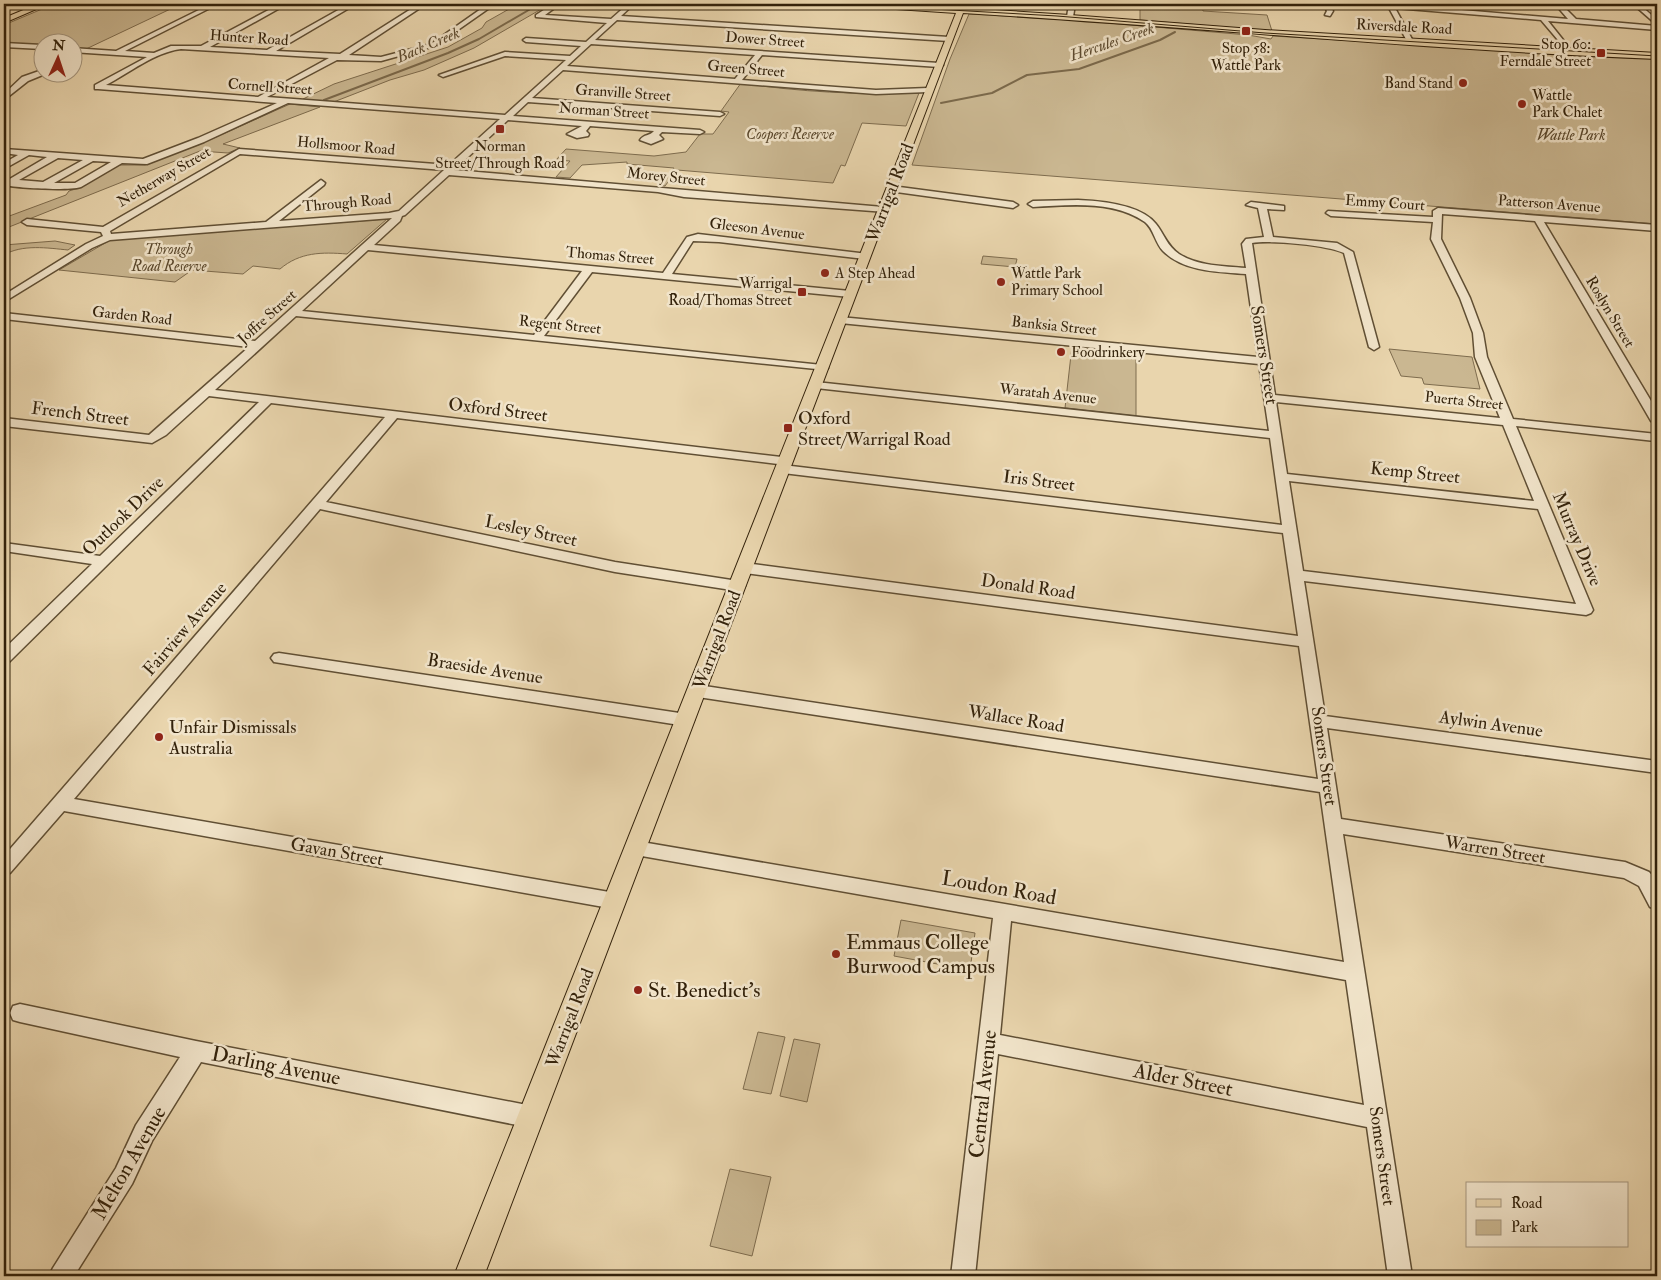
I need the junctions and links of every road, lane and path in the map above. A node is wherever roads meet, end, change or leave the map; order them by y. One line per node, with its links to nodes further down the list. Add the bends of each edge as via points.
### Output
1 (44, 4): 24 (main road)
2 (215, 4): 39 (street)
3 (284, 4): 35 (street)
4 (353, 4): 40 (street)
5 (423, 4): 46 (street)
6 (492, 4): 46 (street, Hunter Road, via 433,46 381,59)
7 (556, 4): 22 (street, via 538,16)
8 (630, 4): 22 (street, Through Road)
9 (851, 4): 10 (main road, Riversdale Road)
10 (876, 4): 18 (main road, Riversdale Road)
11 (1072, 4): 21 (street)
12 (1326, 4): 20 (street, via 1330,11)
13 (1365, 4): 17 (street)
14 (1480, 4): 19 (street)
15 (1558, 4): 25 (street)
16 (1636, 4): 26 (street)
17 (1391, 6): 19 (street); 30 (street)
18 (962, 7): 21 (main road, Riversdale Road); 28 (main road, Warrigal Road)
19 (1487, 14): 23 (street)
20 (1328, 15)
21 (1070, 17): 30 (main road, Riversdale Road)
22 (614, 20): 28 (street); 31 (street, Through Road)
23 (1543, 20): 25 (street); 38 (street)
24 (4, 21)
25 (1575, 22): 27 (street)
26 (1657, 24)
27 (1657, 28)
28 (949, 39): 48 (main road, Warrigal Road)
29 (526, 40): 31 (street, Dower Street)
30 (1410, 41): 38 (main road, Riversdale Road)
31 (589, 43): 41 (street, Dower Street); 47 (street, Through Road)
32 (4, 45): 33 (street)
33 (22, 46): 34 (street); 42 (street)
34 (32, 47)
35 (202, 48): 40 (street, Hunter Road); 44 (street, Hunter Road, via 176,47)
36 (82, 51): 37 (street, Hunter Road)
37 (90, 51): 39 (street, Hunter Road); 43 (street)
38 (1569, 51): 45 (main road, Riversdale Road)
39 (117, 53): 44 (street, Hunter Road)
40 (267, 53): 46 (street, Hunter Road)
41 (760, 53): 48 (street, Dower Street); 52 (street)
42 (4, 54)
43 (82, 55)
44 (155, 56): 55 (street, Cornell Street, via 98,87)
45 (1657, 56)
46 (337, 58): 55 (street)
47 (572, 58): 49 (street, Through Road); 50 (street, via 505,54)
48 (939, 65): 53 (main road, Warrigal Road)
49 (561, 68): 52 (street, Green Street); 56 (street, Through Road)
50 (443, 75)
51 (32, 76): 54 (street)
52 (738, 81): 53 (street, Green Street, via 876,92)
53 (928, 90): 74 (main road, Warrigal Road)
54 (4, 98)
55 (259, 99): 57 (street, Cornell Street)
56 (525, 100): 58 (street, Granville Street); 59 (street, Through Road)
57 (287, 101): 59 (street, Cornell Street); 68 (street, via 152,160 138,163)
58 (720, 114)
59 (506, 118): 60 (street, Norman Street); 70 (street, Through Road)
60 (588, 124): 61 (street); 62 (street, Norman Street, via 657,133)
61 (581, 131)
62 (700, 132)
63 (4, 152): 65 (street)
64 (239, 152): 70 (street, Hollsmoor Road); 86 (street, Netherway Street, via 138,208)
65 (27, 153): 66 (street); 69 (street)
66 (55, 156): 67 (street); 71 (street)
67 (90, 158): 68 (street); 73 (street)
68 (119, 161): 73 (street, via 78,185 64,188)
69 (4, 166)
70 (448, 170): 78 (street, Morey Street); 80 (street, Through Road)
71 (6, 183): 73 (street)
72 (321, 183): 84 (street)
73 (44, 186)
74 (892, 189): 78 (main road, Warrigal Road); 91 (street, via 1023,203 1066,202 1118,208 1150,222 1167,250 1192,263)
75 (1251, 205): 76 (street)
76 (1262, 206): 77 (street); 87 (street)
77 (1281, 208)
78 (883, 210): 89 (main road, Warrigal Road)
79 (1331, 213): 81 (street, Emmy Court)
80 (397, 215): 84 (street, Through Road); 88 (street, Joffre Street, via 397,219)
81 (1438, 216): 82 (street, Patterson Avenue); 110 (street, Murray Drive, via 1436,239 1465,298 1478,333 1481,357)
82 (1538, 219): 85 (street, Patterson Avenue); 108 (street, Roslyn Street)
83 (27, 222): 86 (street, Netherway Street)
84 (270, 224): 86 (street, Through Road)
85 (1657, 228)
86 (106, 233): 94 (street, Through Road)
87 (1269, 240): 91 (street, Somers Street, via 1254,239 1247,244); 100 (street, via 1337,246 1348,252)
88 (366, 247): 90 (street, Thomas Street); 95 (street, Joffre Street)
89 (865, 256): 92 (street, Gleeson Avenue, via 698,237 690,239); 93 (main road, Warrigal Road)
90 (590, 269): 92 (street, Thomas Street); 98 (street)
91 (1252, 271): 101 (street, Somers Street)
92 (666, 276): 93 (street, Thomas Street)
93 (850, 294): 97 (main road, Warrigal Road)
94 (4, 299)
95 (294, 312): 98 (street, Regent Street); 99 (street, Joffre Street)
96 (4, 316): 99 (street, Garden Road)
97 (840, 320): 101 (street, Banksia Street); 102 (main road, Warrigal Road)
98 (537, 338): 102 (street, Regent Street)
99 (258, 345): 104 (street, Joffre Street)
100 (1374, 347)
101 (1264, 361): 105 (street, Somers Street)
102 (822, 368): 103 (main road, Warrigal Road)
103 (816, 385): 111 (street, Waratah Avenue); 114 (main road, Warrigal Road)
104 (205, 392): 106 (street, Oxford Street); 113 (street, Joffre Street)
105 (1270, 398): 110 (street, Puerta Street); 111 (street, Somers Street)
106 (268, 400): 107 (street, Oxford Street); 120 (street, Outlook Drive)
107 (394, 415): 114 (street, Oxford Street); 116 (street, Fairview Avenue)
108 (1657, 421)
109 (4, 422): 113 (street, French Street)
110 (1507, 422): 112 (street, Puerta Street); 117 (street, Murray Drive)
111 (1276, 435): 115 (street, Somers Street)
112 (1657, 436)
113 (152, 439)
114 (784, 465): 118 (street, Iris Street); 121 (main road, Warrigal Road)
115 (1283, 477): 117 (street, Kemp Street); 118 (street, Somers Street)
116 (318, 504): 123 (street, Lesley Street, via 615,567); 132 (street, Fairview Avenue)
117 (1543, 506): 122 (street, Murray Drive, via 1586,610)
118 (1290, 530): 122 (street, Somers Street)
119 (4, 547): 120 (street)
120 (104, 562): 125 (street, Outlook Drive)
121 (745, 568): 123 (main road, Warrigal Road); 124 (street, Donald Road)
122 (1296, 575): 124 (street, Somers Street)
123 (738, 586): 127 (main road, Warrigal Road)
124 (1307, 642): 129 (street, Somers Street)
125 (4, 658)
126 (278, 658): 128 (street, Braeside Avenue)
127 (698, 690): 128 (main road, Warrigal Road); 131 (street, Wallace Road)
128 (686, 720): 134 (main road, Warrigal Road)
129 (1319, 721): 130 (street, Aylwin Avenue); 131 (street, Somers Street)
130 (1657, 767)
131 (1328, 787): 133 (street, Somers Street)
132 (59, 804): 135 (street, Fairview Avenue); 137 (street, Gavan Street)
133 (1334, 825): 136 (street, Warren Street, via 1625,870 1640,876); 139 (street, Somers Street)
134 (636, 848): 137 (main road, Warrigal Road); 138 (street, Loudon Road)
135 (4, 868)
136 (1654, 893)
137 (615, 900): 143 (main road, Warrigal Road)
138 (1004, 912): 139 (street, Loudon Road); 141 (street, Central Avenue)
139 (1356, 973): 144 (street, Somers Street)
140 (20, 1013): 142 (street, Darling Avenue)
141 (989, 1043): 144 (street, Alder Street); 147 (street, Central Avenue)
142 (196, 1050): 143 (street, Darling Avenue); 145 (street, Melton Avenue, via 144,1133 124,1176)
143 (532, 1116): 146 (main road, Warrigal Road)
144 (1376, 1118): 148 (street, Somers Street)
145 (61, 1276)
146 (469, 1276)
147 (963, 1276)
148 (1400, 1276)

